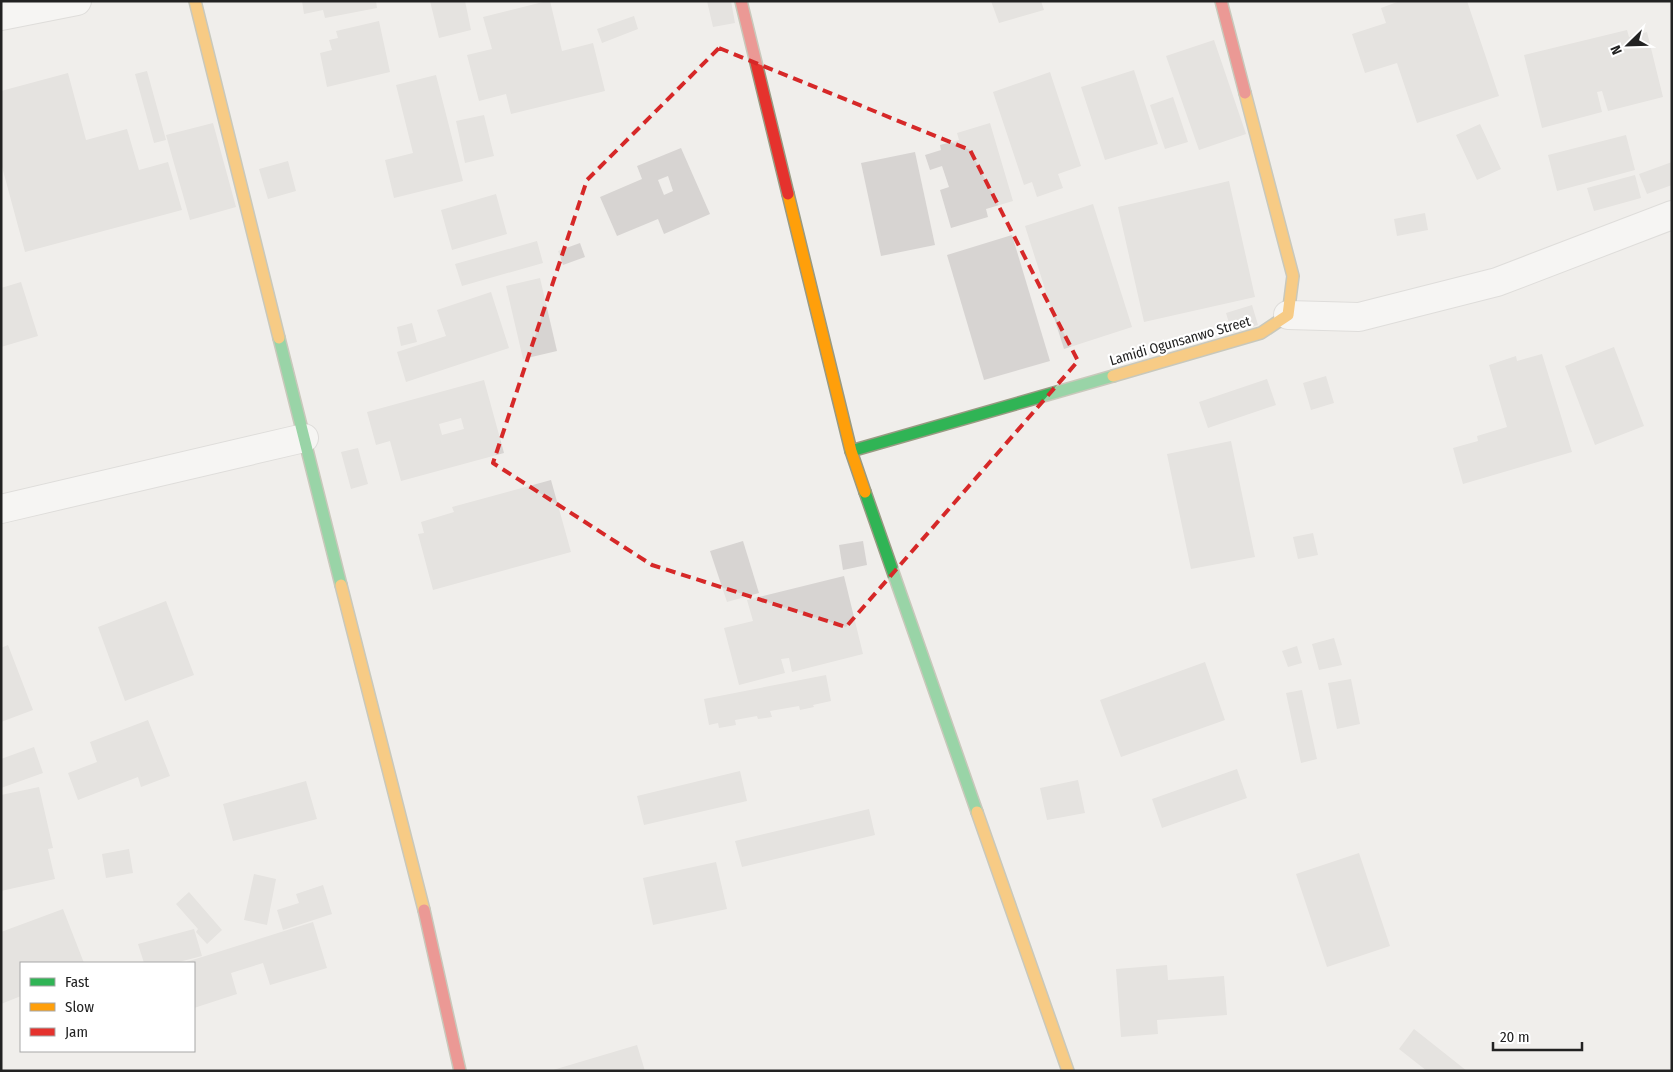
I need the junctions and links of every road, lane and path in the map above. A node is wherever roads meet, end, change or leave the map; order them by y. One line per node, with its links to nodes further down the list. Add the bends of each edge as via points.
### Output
1 (76, 1): 5 (street)
2 (196, 1): 8 (street)
3 (741, 1): 9 (street)
4 (1221, 1): 7 (street, via 1293,276)
5 (1, 16)
6 (1672, 215): 7 (street, via 1498,282 1359,318)
7 (1288, 315): 9 (street, Lamidi Ogunsanwo Street, via 1262,333)
8 (304, 438): 10 (street); 11 (street, via 425,914)
9 (851, 451): 12 (street)
10 (1, 509)
11 (460, 1071)
12 (1068, 1071)

